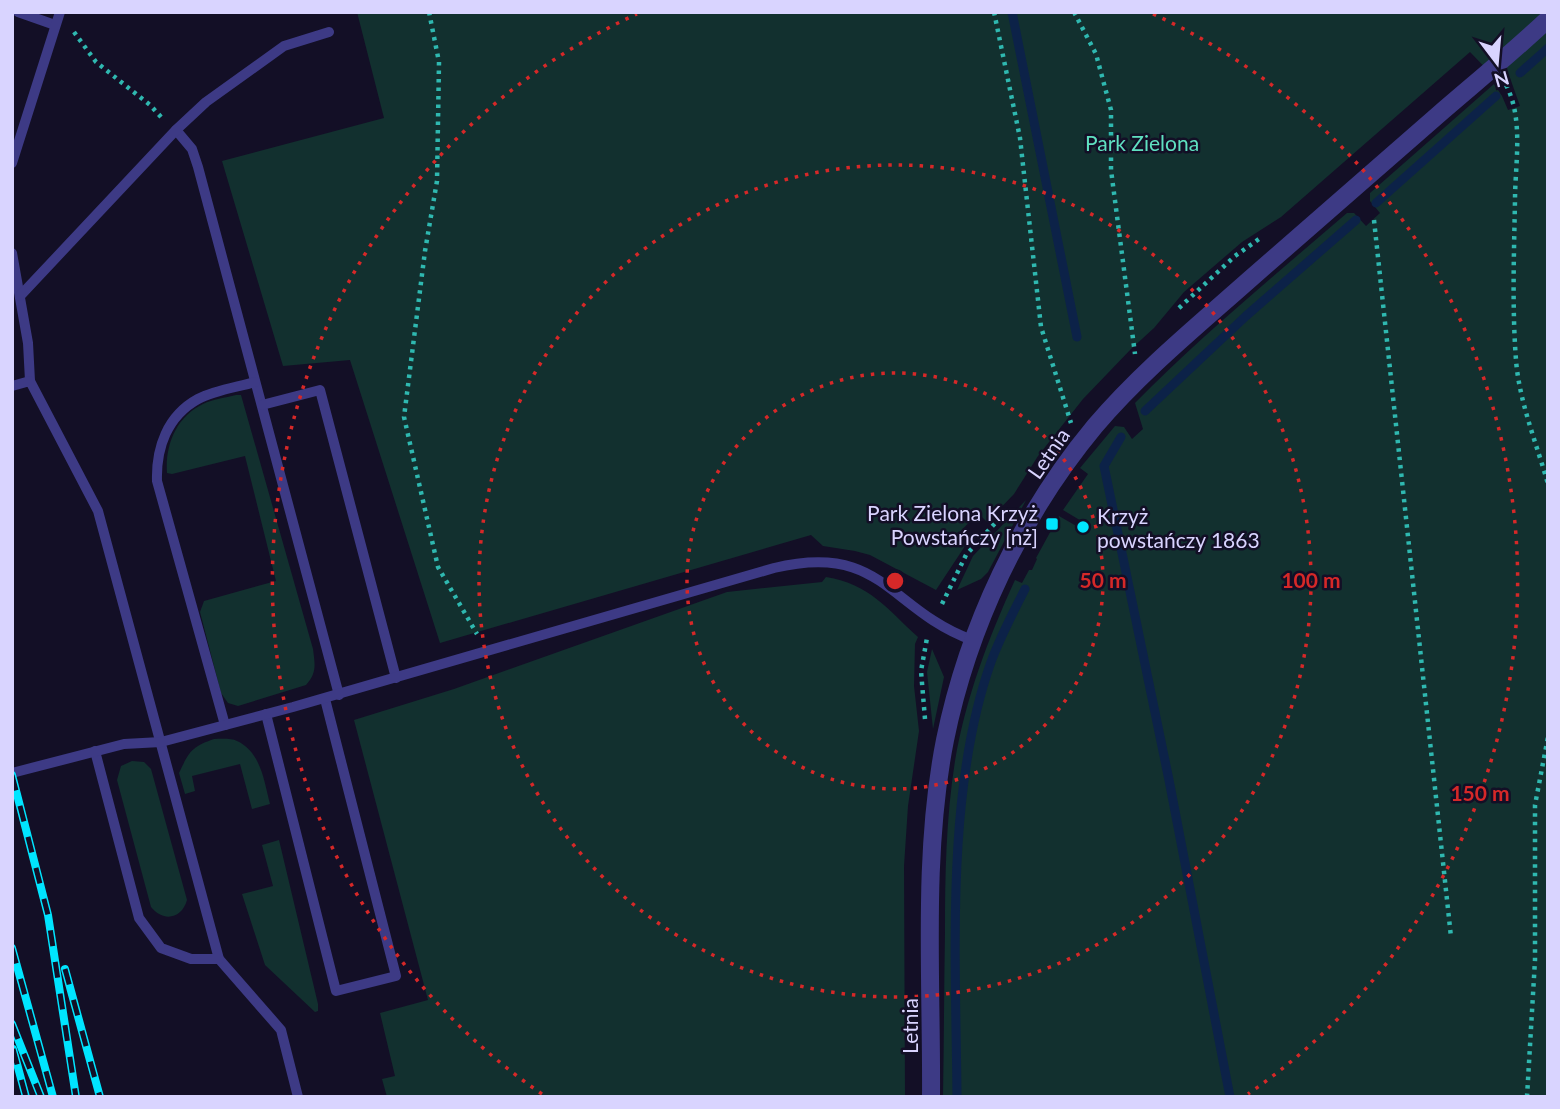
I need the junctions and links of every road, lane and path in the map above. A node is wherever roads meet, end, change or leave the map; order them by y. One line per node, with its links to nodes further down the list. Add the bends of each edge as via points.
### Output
1 (18, 12): 7 (lane)
2 (60, 12): 7 (lane)
3 (429, 12): 23 (path, via 439,62 437,181 404,416 438,567)
4 (994, 12): 20 (path, via 1020,138 1041,327)
5 (1074, 12): 15 (path, via 1096,54 1111,110 1111,170)
6 (1548, 19): 22 (street, Letnia, via 1179,342 1115,404 1076,451 1031,519)
7 (55, 25): 10 (path, via 74,32 110,76); 11 (lane)
8 (329, 32): 10 (lane, via 284,46 206,102)
9 (1514, 109): 21 (path, via 1516,362)
10 (176, 130): 14 (lane); 17 (lane, via 198,167)
11 (12, 163)
12 (1374, 220): 33 (path)
13 (12, 253): 14 (lane)
14 (20, 296): 16 (lane)
15 (1135, 355)
16 (30, 381): 18 (lane); 30 (lane, via 98,511)
17 (256, 382): 19 (lane); 28 (lane, via 199,398 178,413 161,439 156,460 157,481)
18 (12, 386)
19 (262, 405): 24 (lane, via 320,390); 25 (lane)
20 (1071, 424)
21 (1548, 484)
22 (972, 640): 23 (lane, via 935,621 869,573 818,561 774,568); 36 (street, Letnia, via 951,714 936,804)
23 (488, 653): 24 (lane)
24 (397, 678): 25 (lane)
25 (339, 695): 26 (lane)
26 (325, 699): 27 (lane); 27 (lane, via 396,976 336,991)
27 (266, 715): 28 (lane)
28 (225, 725): 30 (lane)
29 (1548, 737): 37 (path, via 1535,805 1535,960)
30 (161, 742): 31 (lane); 34 (lane)
31 (95, 751): 32 (lane); 34 (lane, via 139,918 161,948 191,959)
32 (12, 773)
33 (1451, 937)
34 (219, 959): 35 (lane, via 281,1030)
35 (298, 1097)
36 (931, 1097)
37 (1527, 1097)

